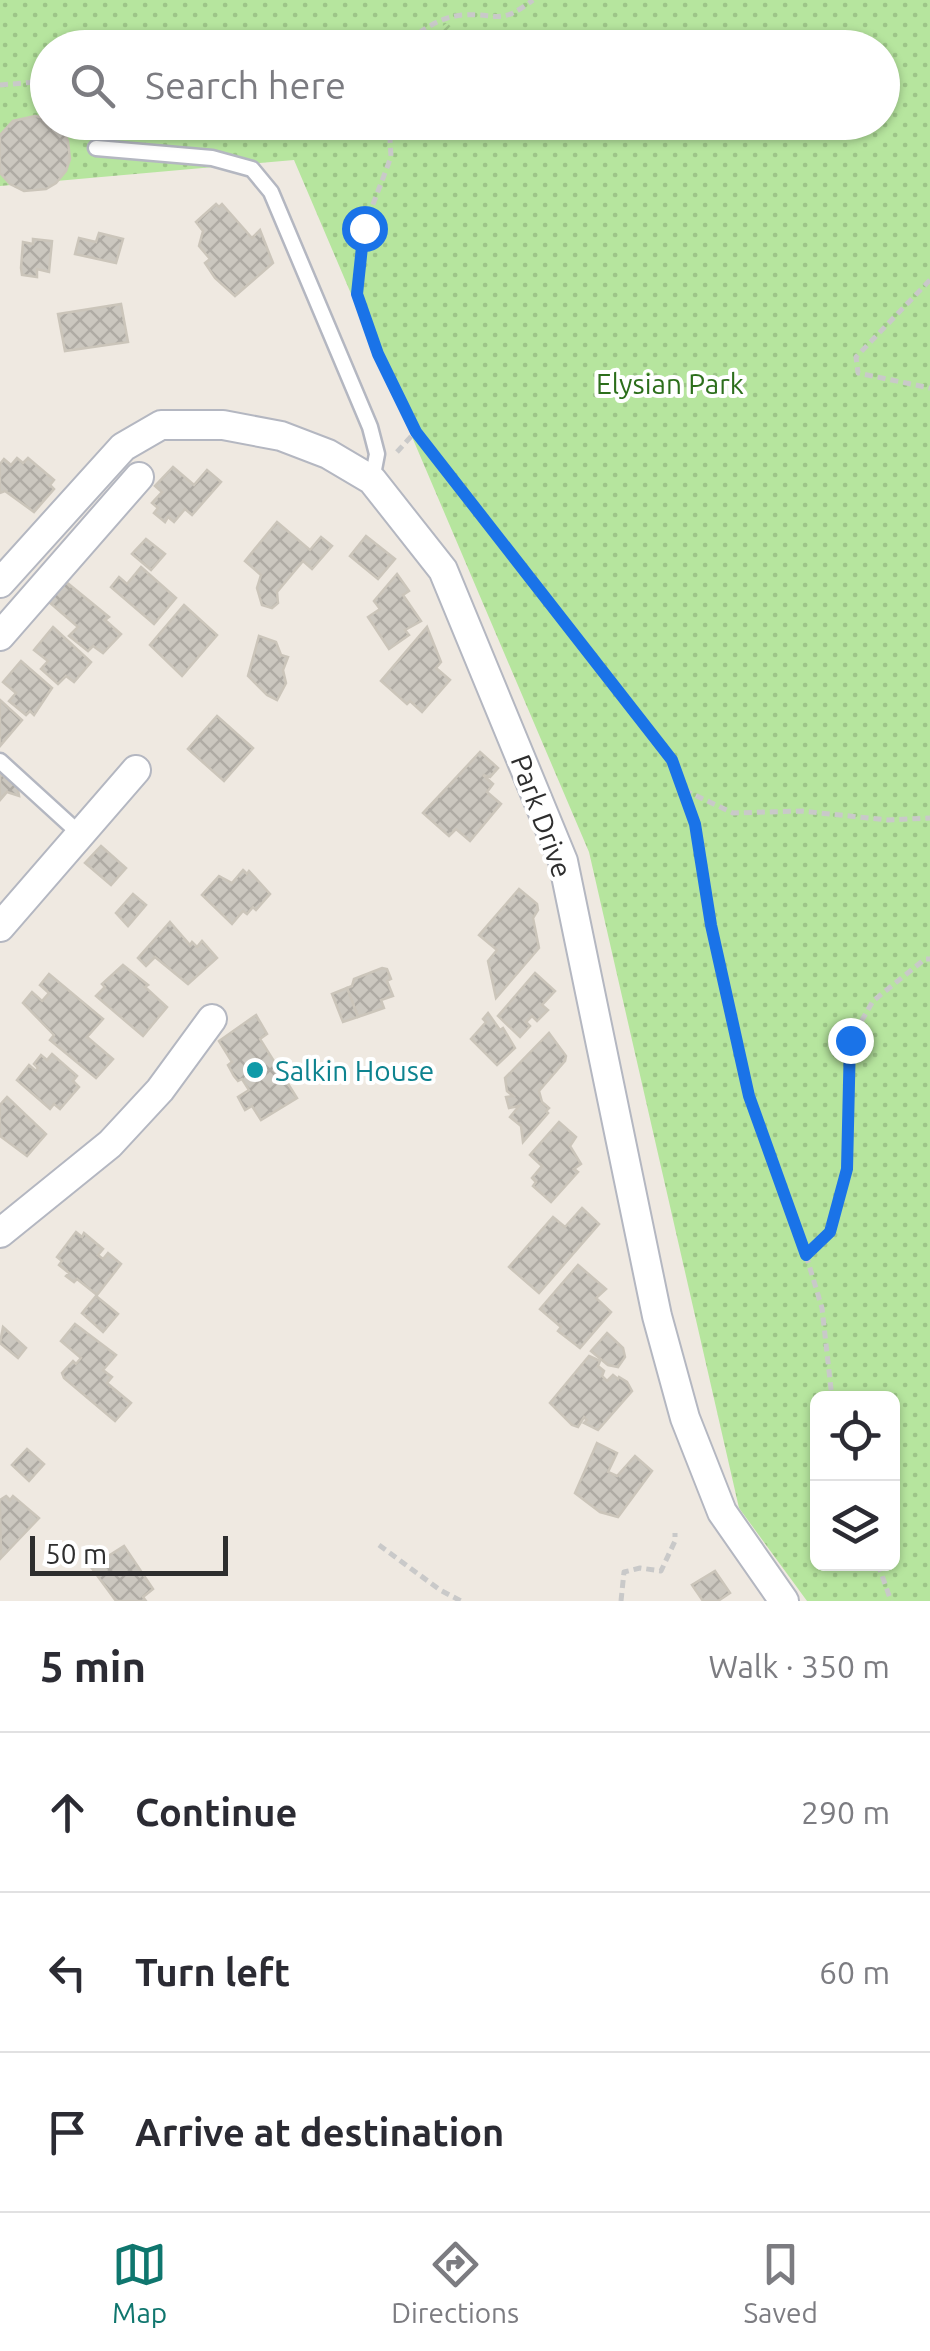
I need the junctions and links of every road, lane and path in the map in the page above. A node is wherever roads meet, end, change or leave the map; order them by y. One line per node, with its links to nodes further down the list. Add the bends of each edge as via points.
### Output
1 (533, 0): 2 (path, via 496,19 464,14)
2 (425, 30)
3 (30, 82): 4 (path)
4 (0, 85)
5 (390, 140): 15 (path, via 391,157 364,228 357,294 378,354 416,432 658,738)
6 (96, 148): 10 (lane, via 212,158 252,169 271,192 370,427 377,454)
7 (930, 280): 8 (path, via 856,357 858,374)
8 (930, 388)
9 (138, 477): 12 (street)
10 (372, 480): 11 (street, Park Drive, via 281,436 222,426 161,426 123,447); 29 (street, Park Drive, via 443,570 563,860 657,1316 685,1418 722,1512)
11 (0, 583)
12 (0, 636)
13 (0, 761): 17 (lane)
14 (136, 770): 17 (street)
15 (684, 790): 16 (path, via 733,813); 22 (path, via 749,1096)
16 (930, 818)
17 (80, 834): 18 (street)
18 (0, 927)
19 (930, 959): 22 (path, via 872,1001 850,1040 847,1169 830,1232)
20 (212, 1018): 21 (street, via 110,1144)
21 (0, 1232)
22 (806, 1255): 23 (path, via 822,1308)
23 (831, 1391)
24 (675, 1533): 28 (path, via 661,1571 624,1572)
25 (379, 1545): 27 (path)
26 (880, 1571): 30 (path)
27 (461, 1601)
28 (621, 1601)
29 (784, 1601)
30 (891, 1601)

